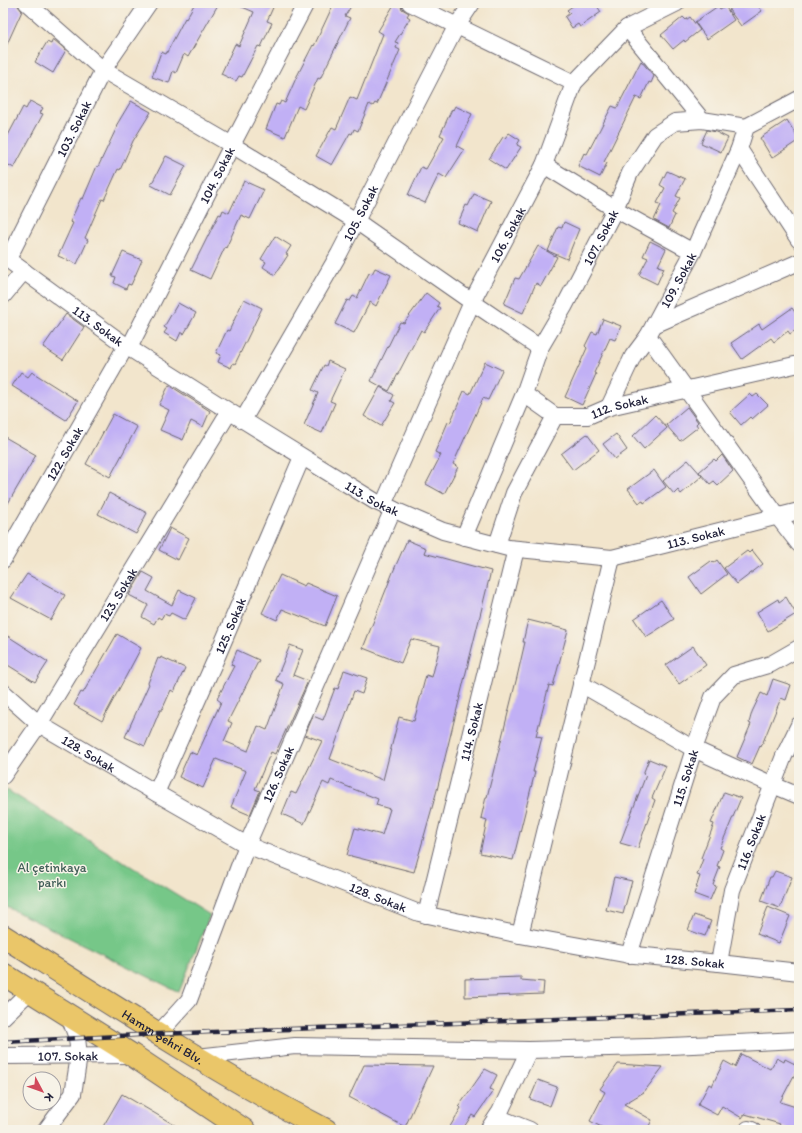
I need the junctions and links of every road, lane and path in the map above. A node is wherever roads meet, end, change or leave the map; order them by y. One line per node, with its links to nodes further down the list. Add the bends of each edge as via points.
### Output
1 (27, 3): 9 (street)
2 (149, 3): 9 (street, 103. Sokak)
3 (306, 3): 14 (street, 104. Sokak)
4 (410, 3): 7 (street)
5 (472, 3): 7 (street, 105. Sokak)
6 (677, 3): 8 (street, 106. Sokak)
7 (456, 26): 10 (street); 18 (street, 105. Sokak)
8 (627, 28): 10 (street, 106. Sokak); 12 (street)
9 (103, 70): 14 (street); 21 (street, 103. Sokak)
10 (574, 83): 16 (street, 106. Sokak)
11 (799, 99): 13 (street)
12 (702, 120): 13 (street, 107. Sokak); 17 (street, 107. Sokak, via 675,122 655,135 630,173)
13 (746, 127): 15 (street, 109. Sokak)
14 (232, 145): 18 (street); 27 (street, 104. Sokak)
15 (739, 149): 19 (street); 20 (street, 109. Sokak)
16 (544, 165): 17 (street); 25 (street, 106. Sokak)
17 (615, 209): 20 (street); 28 (street, 107. Sokak)
18 (356, 221): 25 (street); 35 (street, 105. Sokak)
19 (799, 240)
20 (693, 252): 26 (street, 109. Sokak)
21 (5, 257): 23 (street, 113. Sokak)
22 (799, 262): 26 (street)
23 (24, 271): 24 (street); 27 (street, 113. Sokak)
24 (3, 296)
25 (472, 302): 28 (street); 37 (street, 106. Sokak)
26 (651, 331): 30 (street); 32 (street, 109. Sokak, via 632,356)
27 (127, 347): 33 (street, 113. Sokak); 45 (street, 122. Sokak)
28 (540, 348): 31 (street, 107. Sokak)
29 (799, 364): 30 (street, 112. Sokak)
30 (687, 390): 32 (street, 112. Sokak); 39 (street)
31 (524, 394): 34 (street); 40 (street, 107. Sokak)
32 (609, 407): 34 (street, 112. Sokak, via 588,416)
33 (230, 412): 35 (street, 113. Sokak); 49 (street, 123. Sokak)
34 (555, 416): 42 (street, via 514,493)
35 (243, 420): 36 (street, 113. Sokak)
36 (302, 457): 37 (street, 113. Sokak); 54 (street, 125. Sokak)
37 (388, 507): 40 (street, 113. Sokak, via 443,531); 56 (street, 126. Sokak)
38 (799, 511): 39 (street, 113. Sokak)
39 (778, 517): 41 (street); 44 (street, 113. Sokak)
40 (464, 537): 42 (street, 113. Sokak)
41 (799, 544)
42 (497, 545): 43 (street, 113. Sokak)
43 (516, 549): 44 (street, 113. Sokak); 57 (street, 114. Sokak)
44 (612, 558): 47 (street)
45 (3, 560)
46 (799, 648): 51 (street, 115. Sokak, via 771,664 734,675 713,697)
47 (581, 684): 51 (street); 58 (street)
48 (3, 692): 49 (street, 128. Sokak)
49 (39, 724): 52 (street, 123. Sokak); 54 (street, 128. Sokak)
50 (799, 725): 53 (street, 116. Sokak)
51 (694, 749): 53 (street); 60 (street, 115. Sokak)
52 (3, 776)
53 (773, 786): 55 (street); 61 (street, 116. Sokak, via 732,890)
54 (156, 794): 56 (street, 128. Sokak)
55 (799, 796)
56 (247, 845): 57 (street, 128. Sokak); 67 (street, 126. Sokak, via 189,1000)
57 (426, 914): 58 (street, 128. Sokak)
58 (520, 935): 60 (street, 128. Sokak)
59 (3, 936): 67 (main road, Hamm Şehri Blv.)
60 (629, 955): 61 (street, 128. Sokak)
61 (719, 962): 62 (street, 128. Sokak)
62 (799, 972)
63 (3, 974): 64 (main road)
64 (30, 992): 65 (main road); 66 (street)
65 (69, 1016): 70 (main road); 72 (street, via 77,1038)
66 (3, 1017)
67 (158, 1034): 73 (main road, Hamm Şehri Blv.)
68 (799, 1040): 69 (street)
69 (529, 1050): 73 (street, via 296,1046); 74 (street)
70 (132, 1055): 72 (street, 107. Sokak); 76 (main road)
71 (3, 1056): 72 (street, 107. Sokak)
72 (79, 1056): 75 (street, via 73,1094)
73 (197, 1057): 77 (main road, Hamm Şehri Blv.)
74 (492, 1124): 78 (street)
75 (46, 1130)
76 (244, 1130)
77 (326, 1130)
78 (530, 1130)
79 (748, 1130): 80 (street)
80 (752, 1130)

